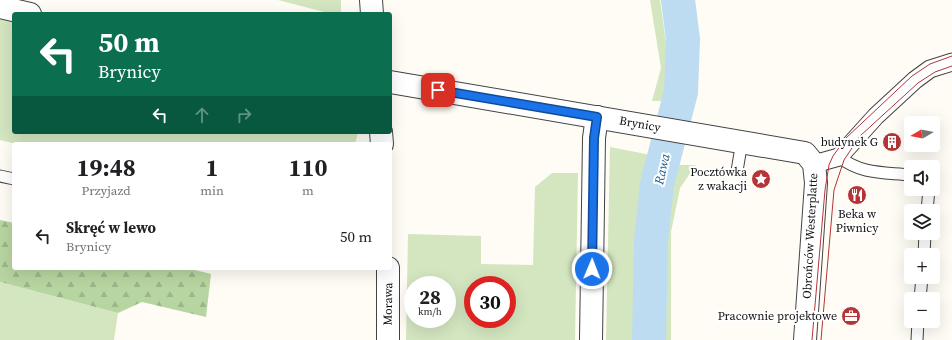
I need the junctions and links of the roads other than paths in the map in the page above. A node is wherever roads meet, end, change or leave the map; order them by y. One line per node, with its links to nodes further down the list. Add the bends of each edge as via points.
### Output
1 (371, 0): 4 (street)
2 (0, 7): 3 (street)
3 (21, 12)
4 (372, 12)
5 (952, 62): 9 (street, via 930,69 916,80 876,116)
6 (392, 82): 7 (street, Brynicy)
7 (597, 117): 8 (street, Brynicy); 18 (street, via 594,138)
8 (742, 141): 10 (street, Brynicy, via 805,153); 11 (lane)
9 (840, 157): 10 (street, Obrońców Westerplatte); 12 (lane, via 850,165 863,170)
10 (814, 164): 19 (street, Obrońców Westerplatte, via 816,183)
11 (737, 171)
12 (904, 173)
13 (0, 176): 14 (lane)
14 (12, 179)
15 (388, 270): 17 (street, Morawa)
16 (918, 328): 20 (lane)
17 (388, 340)
18 (591, 340)
19 (804, 340)
20 (917, 340)

